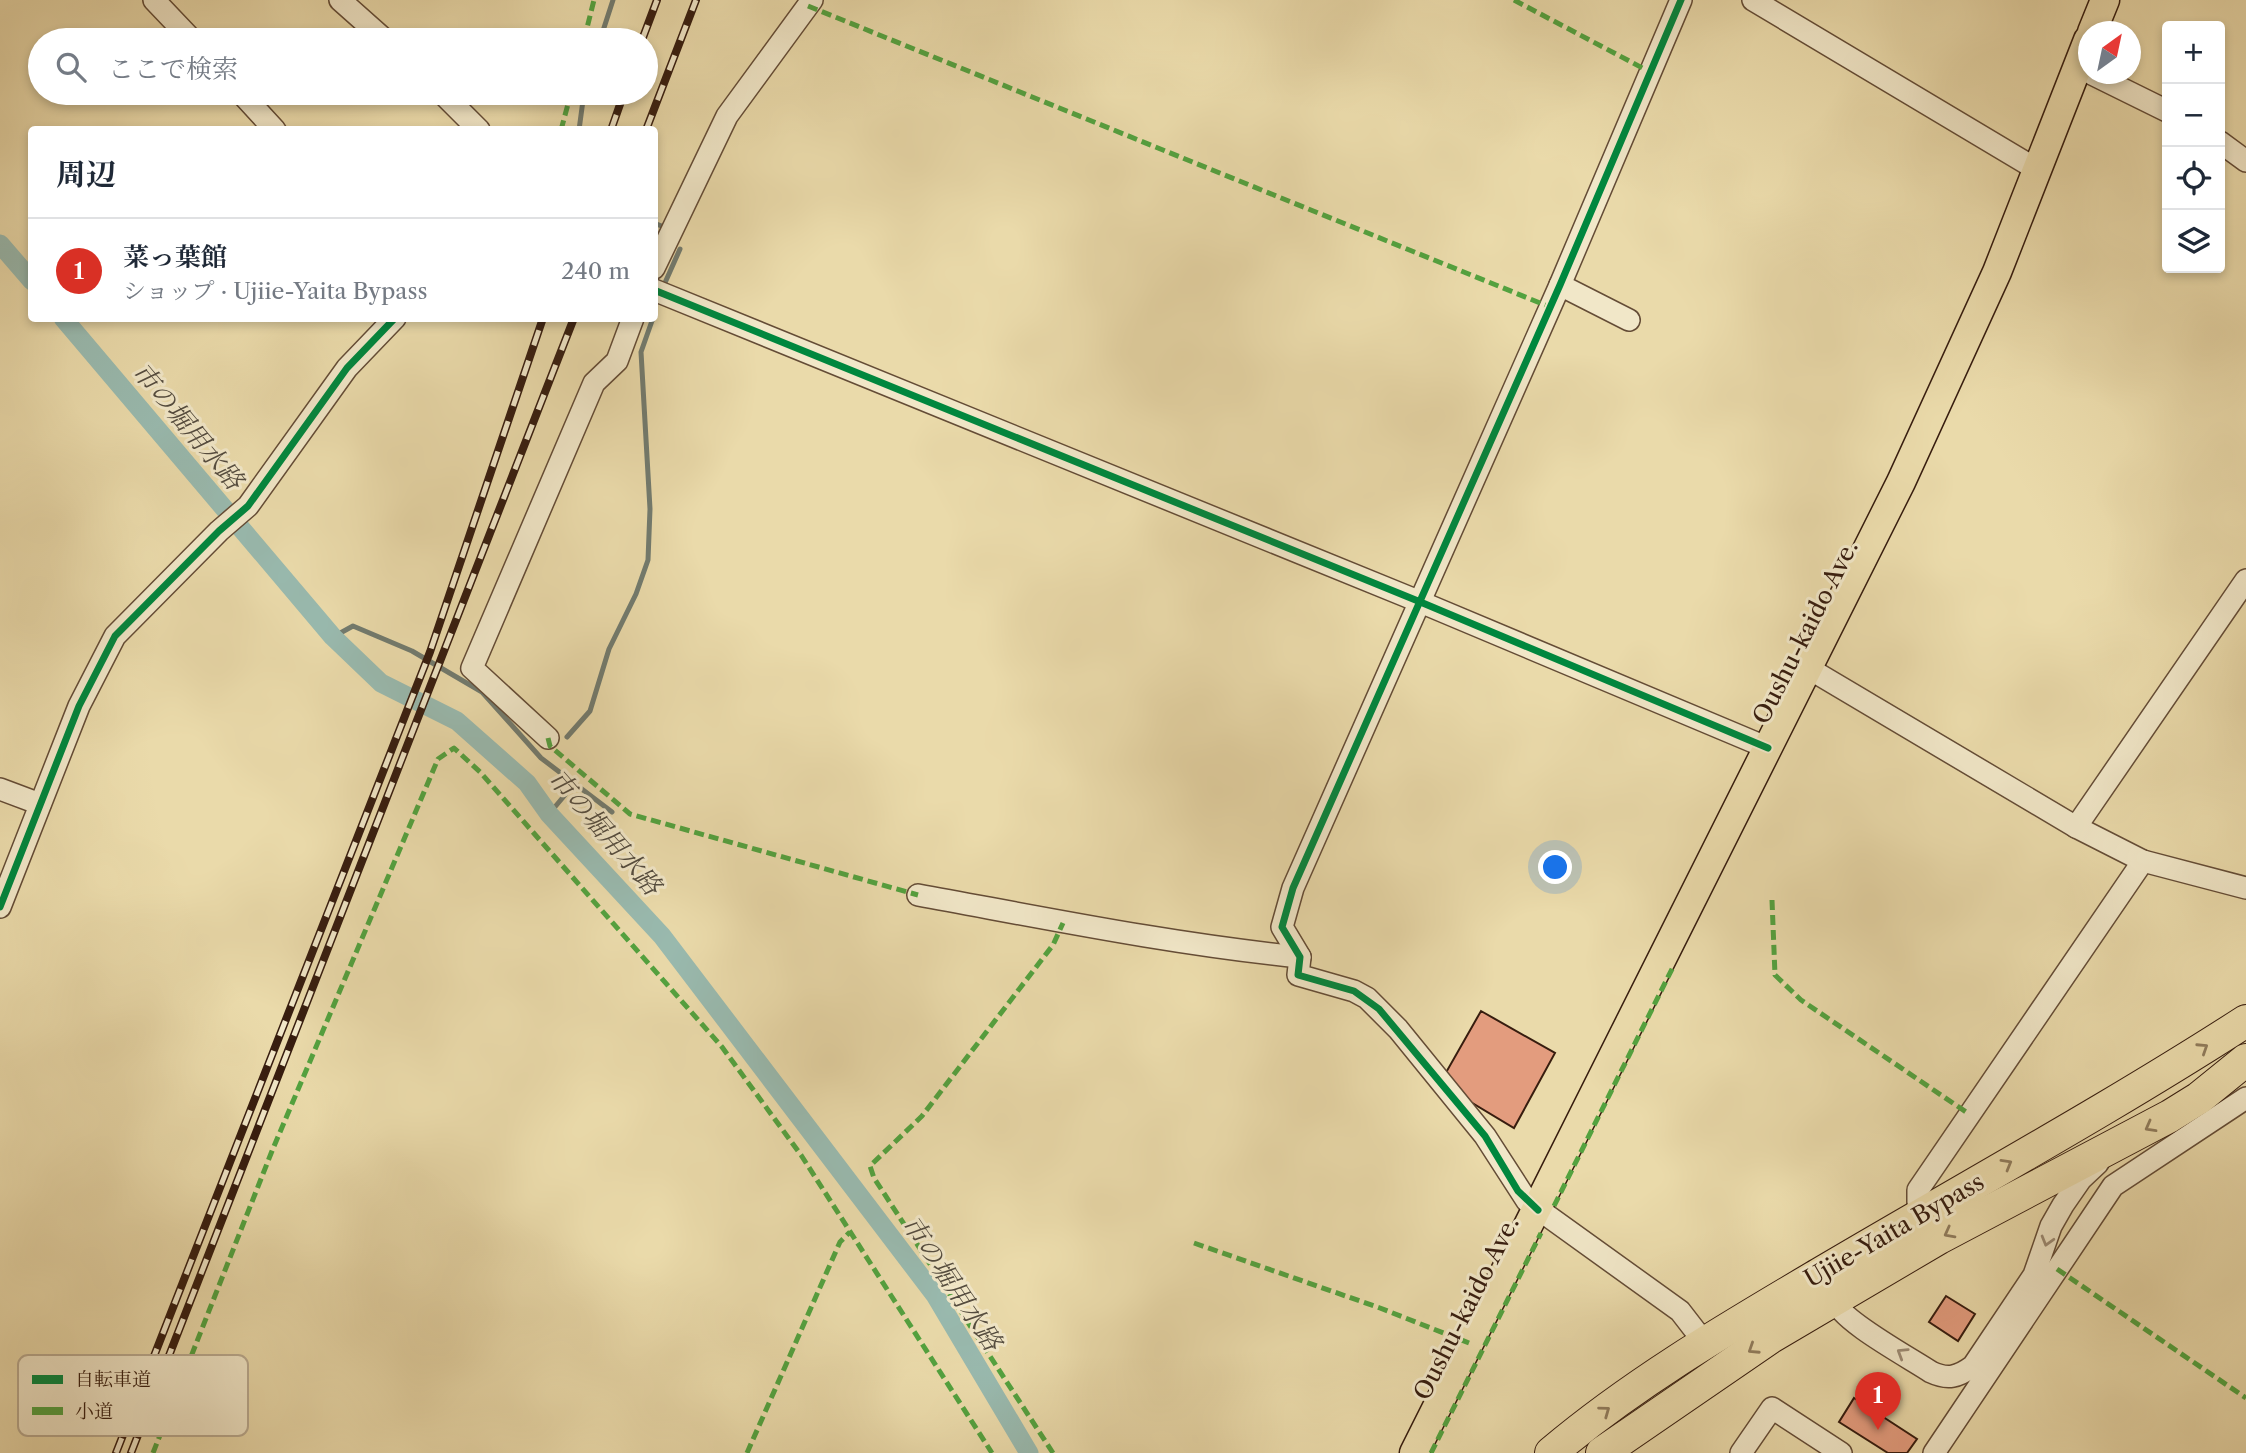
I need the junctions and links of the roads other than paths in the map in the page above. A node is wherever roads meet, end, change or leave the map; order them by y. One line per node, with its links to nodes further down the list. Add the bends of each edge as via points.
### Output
1 (154, 0): 8 (street)
2 (340, 0): 9 (street)
3 (812, 0): 20 (street, via 727,116)
4 (1681, 0): 21 (street)
5 (1753, 0): 19 (street)
6 (2105, 0): 7 (main road)
7 (2096, 21)
8 (180, 28)
9 (371, 28)
10 (2079, 84): 19 (main road, Oushu-kaido Ave.)
11 (2114, 84): 14 (street)
12 (252, 105): 15 (street)
13 (454, 105): 16 (street)
14 (2162, 108)
15 (271, 126)
16 (475, 126)
17 (2225, 146): 18 (street)
18 (2246, 161)
19 (2036, 169): 28 (main road, Oushu-kaido Ave., via 1962,350)
20 (658, 260)
21 (1560, 285): 23 (street); 27 (street)
22 (658, 292): 27 (street)
23 (1629, 320)
24 (391, 322): 32 (street, via 347,368 248,506 115,636 79,706)
25 (631, 322): 29 (street, via 617,360 594,383 472,668)
26 (2246, 580): 33 (street)
27 (1418, 601): 30 (street); 38 (street, via 1293,888 1282,927)
28 (1808, 668): 30 (main road, Oushu-kaido Ave.); 33 (street)
29 (548, 738)
30 (1768, 748): 43 (main road, Oushu-kaido Ave.)
31 (0, 789): 32 (street)
32 (40, 804): 37 (street)
33 (2076, 827): 34 (street)
34 (2143, 861): 35 (street); 44 (street, via 1919,1190)
35 (2246, 888)
36 (918, 895): 38 (street, via 1114,932)
37 (0, 907)
38 (1300, 957): 43 (street, via 1298,975 1354,990 1398,1029 1485,1136 1518,1191)
39 (2246, 1021): 44 (highway, Ujiie-Yaita Bypass, one-way to 39, via 2088,1120)
40 (2246, 1060): 42 (highway, Ujiie-Yaita Bypass, one-way to 42, via 2199,1098)
41 (2246, 1098): 52 (street, via 2113,1186)
42 (2114, 1146): 45 (highway, Ujiie-Yaita Bypass, one-way to 45, via 1939,1238); 45 (street, one-way to 45, via 2072,1192 2051,1226 2034,1275 1964,1373 1942,1377 1931,1372 1854,1321 1837,1308)
43 (1538, 1210): 46 (street, via 1680,1311); 47 (main road, Oushu-kaido Ave.)
44 (1922, 1213): 46 (highway, Ujiie-Yaita Bypass)
45 (1835, 1300): 49 (highway, Ujiie-Yaita Bypass, one-way to 49, via 1738,1358)
46 (1704, 1342): 48 (highway, Ujiie-Yaita Bypass, one-way to 46)
47 (1414, 1453)
48 (1551, 1453)
49 (1602, 1453)
50 (1741, 1453): 51 (street, via 1772,1408)
51 (1841, 1453)
52 (1934, 1453)

